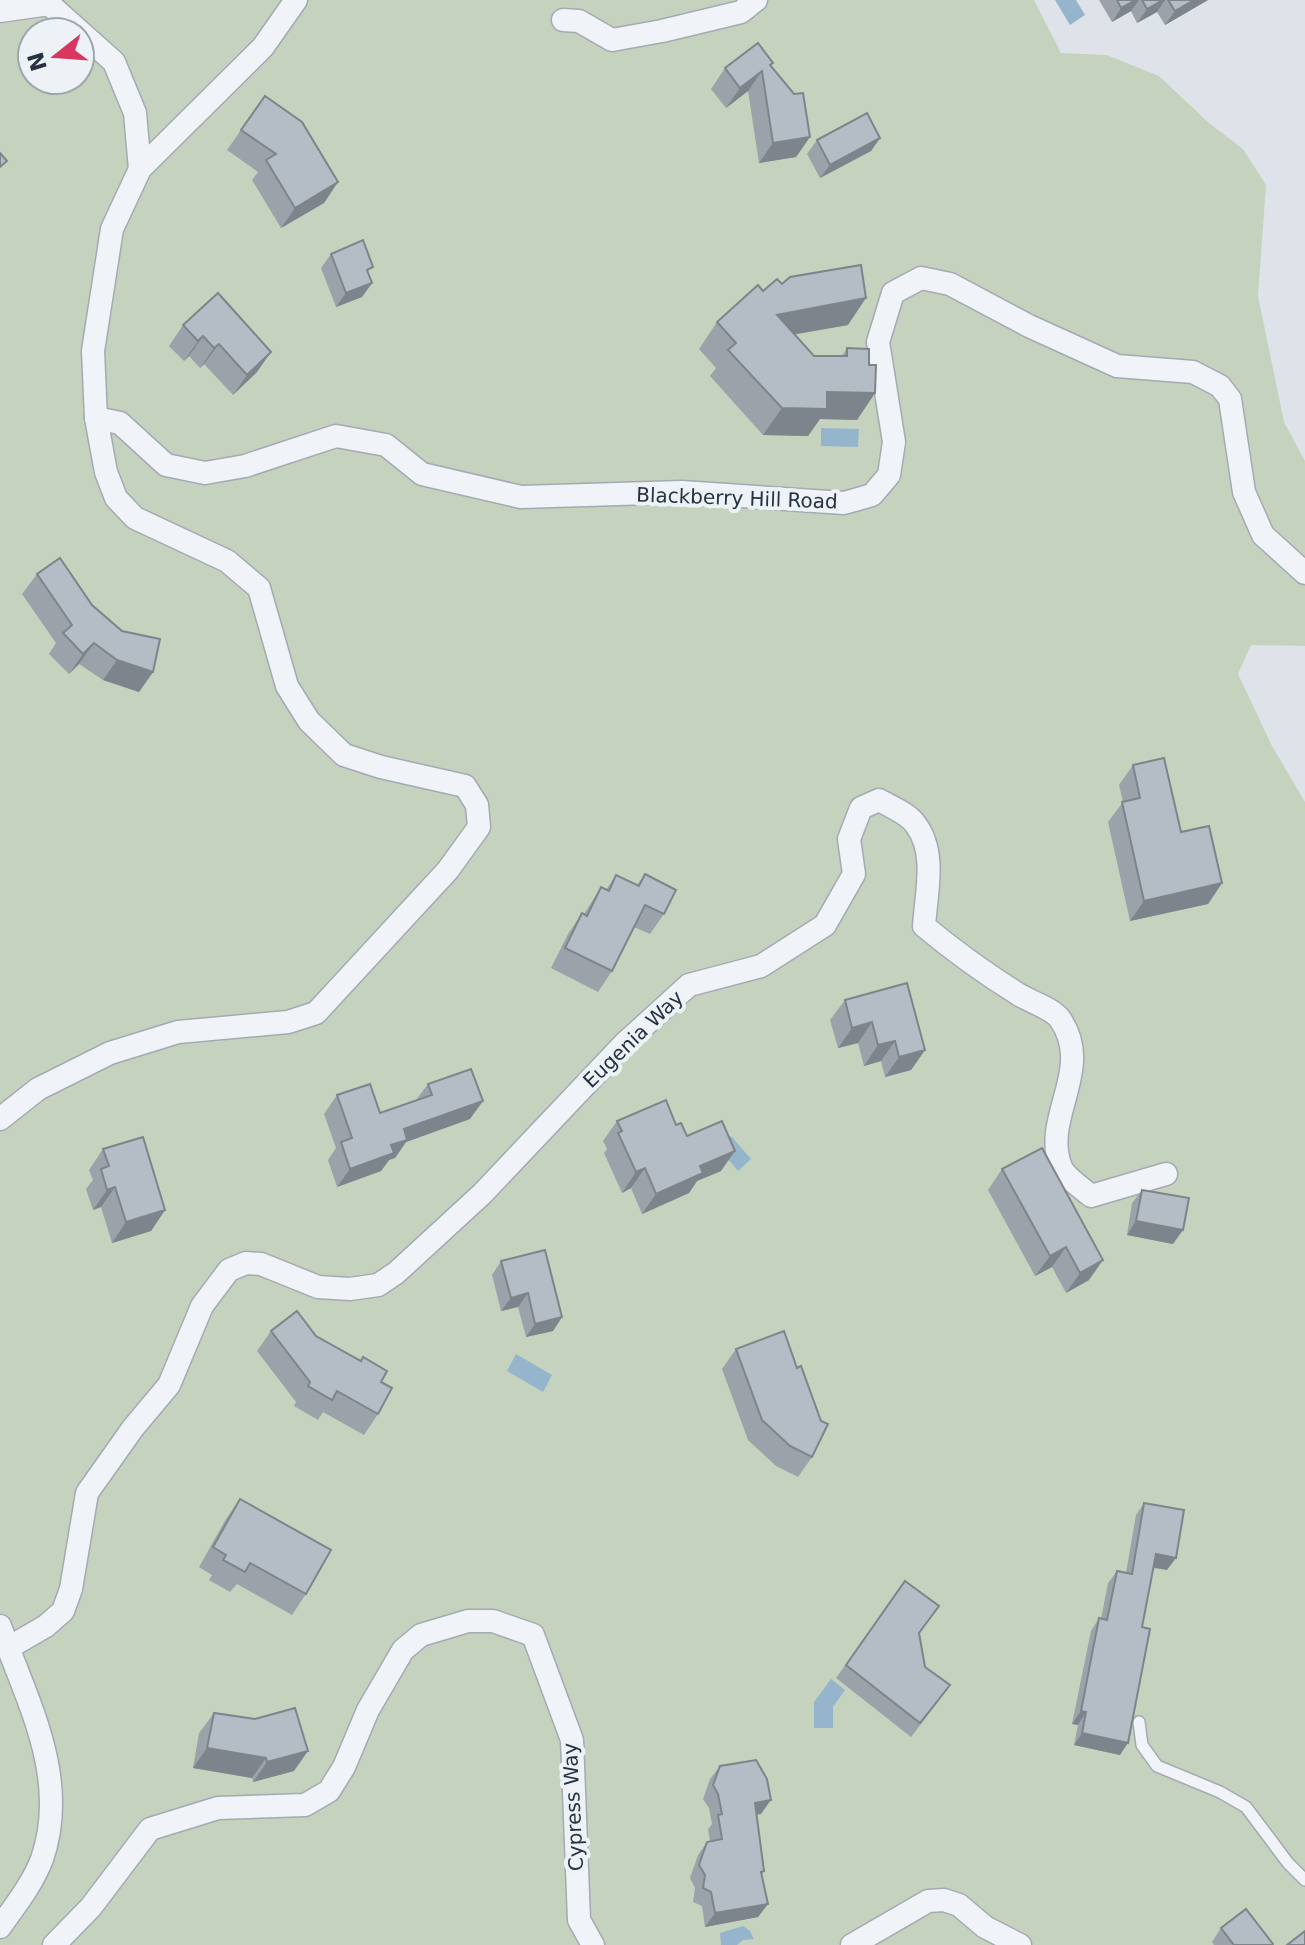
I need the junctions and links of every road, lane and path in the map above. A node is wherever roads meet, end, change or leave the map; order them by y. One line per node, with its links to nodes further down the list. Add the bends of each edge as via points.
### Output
1 (296, 0): 5 (street, via 263,47)
2 (756, 0): 4 (street, via 741,12 612,40 579,21)
3 (0, 11): 5 (street, via 49,4 114,62 135,113)
4 (563, 20)
5 (140, 169): 6 (street, via 112,229 93,351)
6 (96, 418): 7 (street, Blackberry Hill Road, via 120,423 166,465 205,473 245,466 336,436 386,445 422,474 521,497 682,492 844,503 872,495 889,475 894,442 878,342 893,293 921,278 950,284 1117,366 1193,372 1220,386 1230,399 1244,492 1263,535); 8 (street, via 116,498 135,518 227,561 259,588 287,686 309,721 344,755 465,786 477,805 479,827 429,892 316,1013 288,1022 178,1032 110,1053 38,1089)
7 (1305, 573)
8 (0, 1119)
9 (1166, 1174): 10 (street, Eugenia Way, via 1091,1196 1061,1169 1054,1134 1070,1087 1072,1047 1059,1017 924,926 929,855 917,825 879,800 861,808 849,839 854,874 825,925 761,966 689,985 396,1273 378,1285 350,1289 318,1287 261,1264 229,1270 202,1306 169,1385 87,1493 63,1611 46,1626)
10 (4, 1637): 13 (street, via 44,1746 51,1806 41,1862)
11 (1139, 1722): 12 (lane, via 1142,1745 1157,1766 1246,1807)
12 (1305, 1880)
13 (0, 1927)
14 (54, 1945): 15 (street, Cypress Way, via 91,1907 150,1829 218,1808 305,1805 329,1791 403,1650 421,1635 468,1621 493,1621 533,1635 572,1740 579,1920)
15 (593, 1945)
16 (852, 1945): 17 (street, via 928,1901 944,1900)
17 (1020, 1945)

